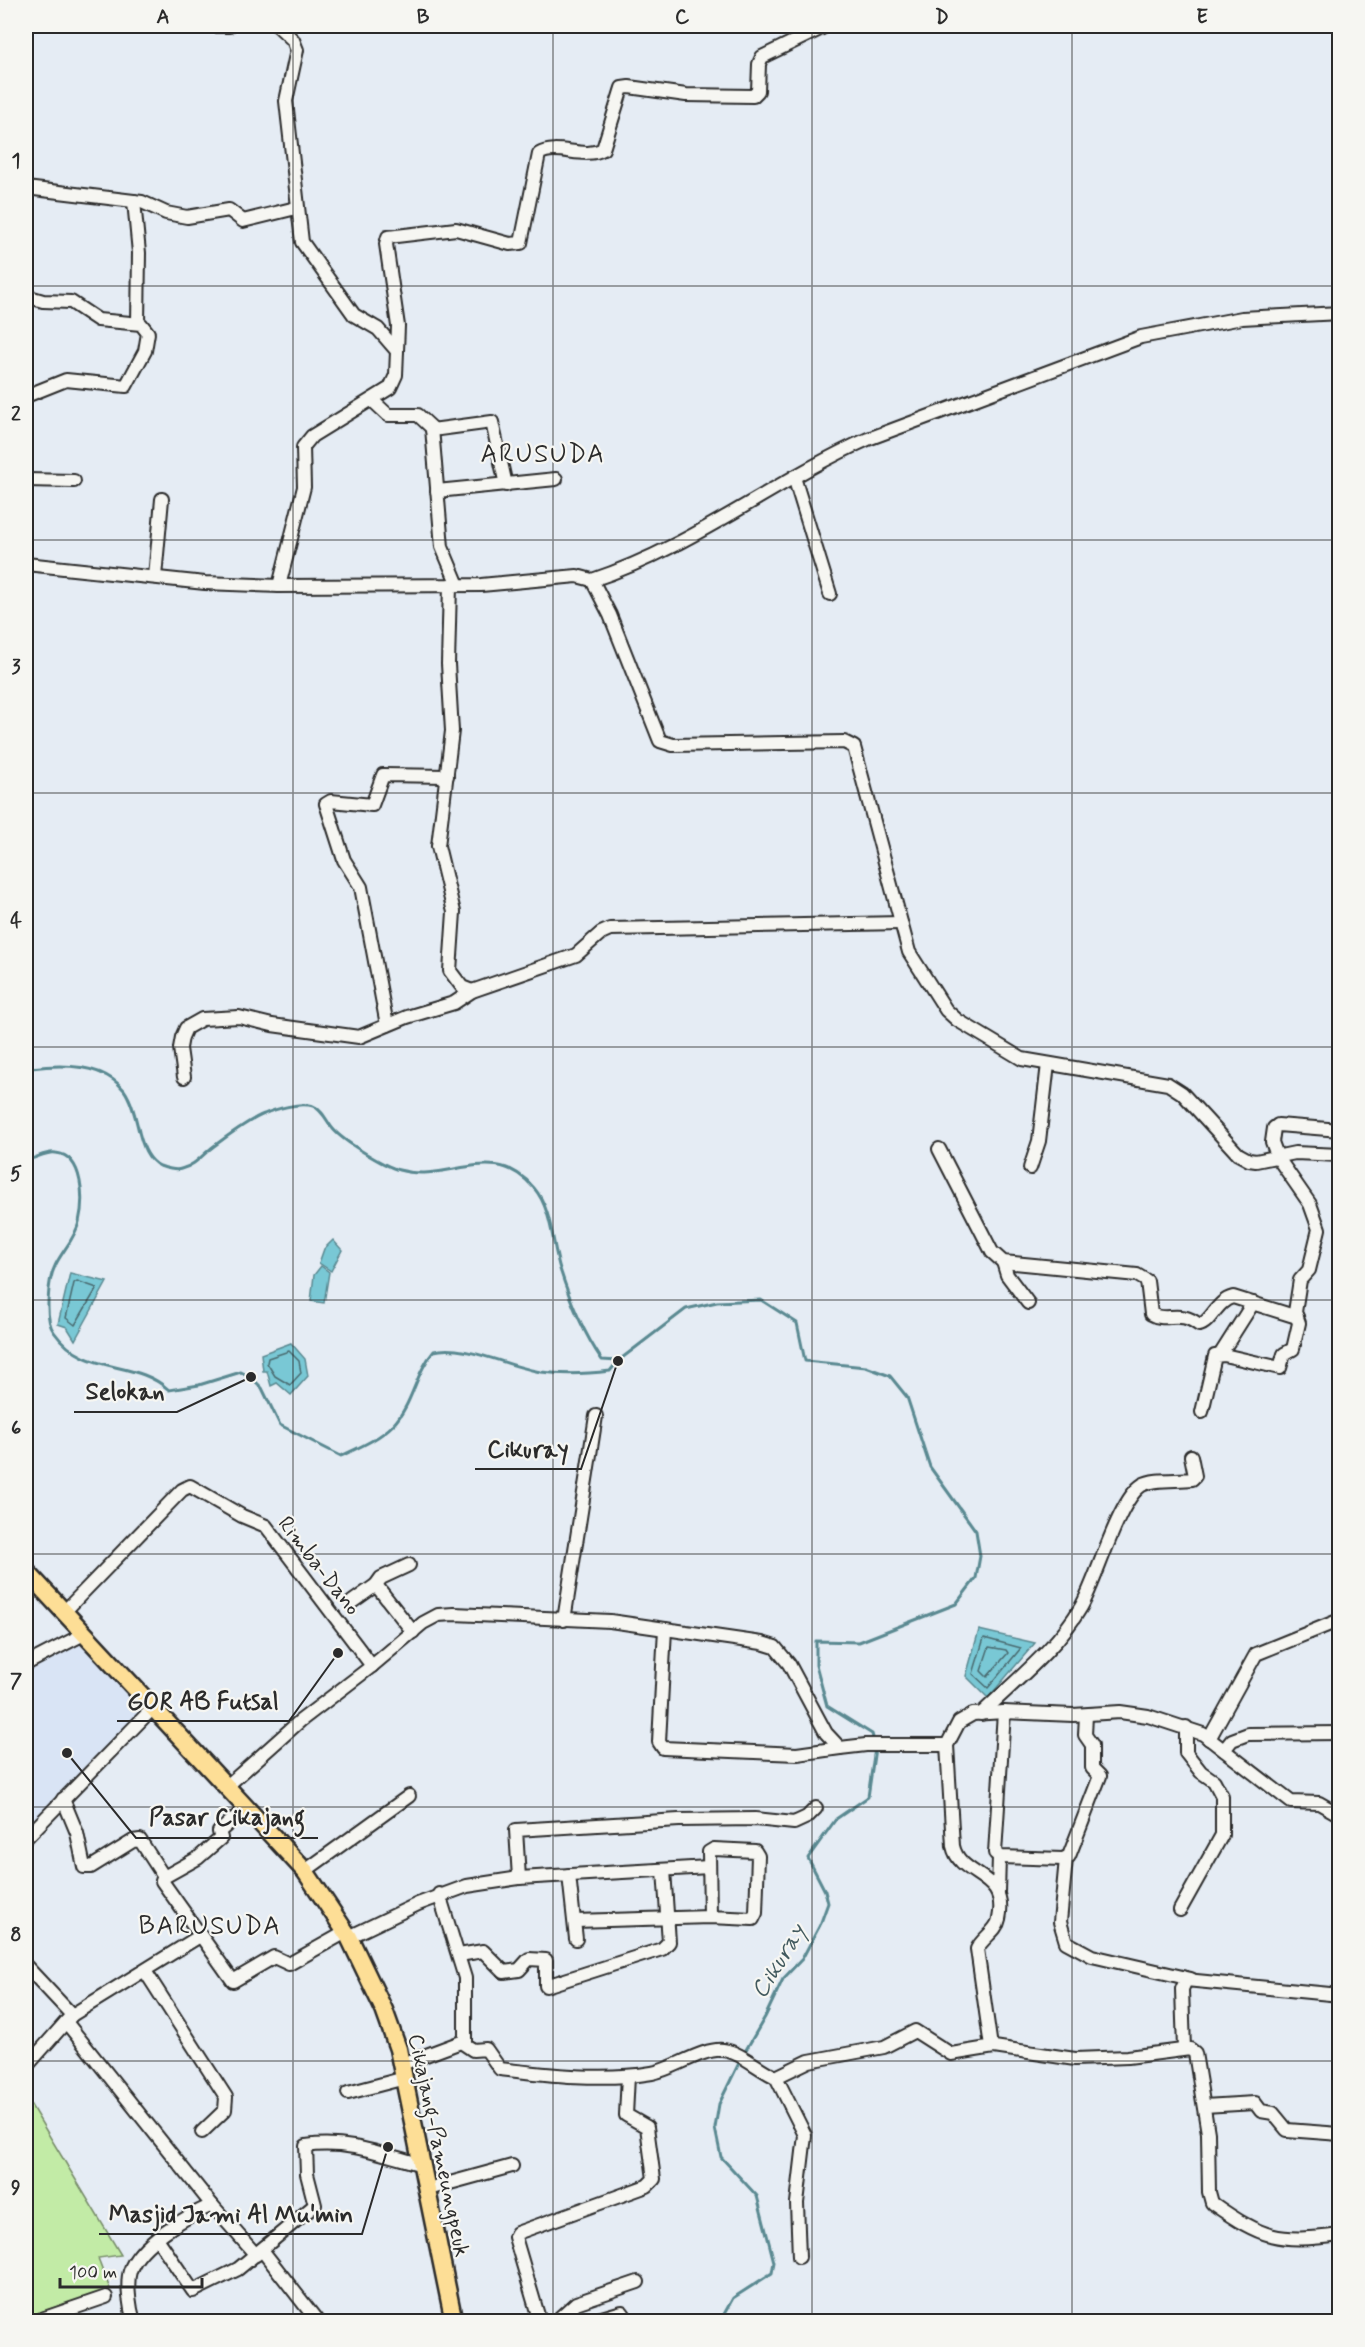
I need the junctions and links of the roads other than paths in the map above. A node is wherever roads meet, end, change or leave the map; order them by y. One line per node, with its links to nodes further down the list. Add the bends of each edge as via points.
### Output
1 (212, 26): 2 (street)
2 (229, 26)
3 (278, 26): 7 (street, via 293,40 297,50 286,95)
4 (825, 26): 11 (street, via 762,57 758,91 753,96 686,95 622,88 603,149 539,154 521,243 510,244 456,229 388,237)
5 (26, 188): 6 (street)
6 (134, 201): 7 (street, via 187,216 231,211 243,221); 10 (street, via 139,253)
7 (296, 208): 11 (street, via 303,244 354,315 378,329)
8 (26, 296): 10 (street, via 43,302 71,302 98,320)
9 (1340, 313): 15 (street, via 1242,318 1141,336 868,439)
10 (138, 323): 12 (street, via 146,327 147,342 127,386 66,380)
11 (398, 351): 13 (street, via 394,383)
12 (26, 396)
13 (374, 400): 14 (street, via 388,415 420,416); 26 (street, via 312,436 303,447 304,487)
14 (432, 430): 19 (street, via 492,422); 20 (street)
15 (794, 477): 24 (street, via 683,540); 27 (street)
16 (556, 479): 19 (street)
17 (26, 480): 18 (street)
18 (74, 481)
19 (506, 485): 20 (street)
20 (437, 491): 25 (street, via 442,547)
21 (162, 498): 23 (street)
22 (26, 564): 23 (street)
23 (155, 577): 26 (street)
24 (592, 580): 25 (street, via 577,576); 29 (street, via 660,741 672,745 844,742 854,747)
25 (454, 585): 26 (street); 28 (street, via 448,664 452,725)
26 (279, 586)
27 (830, 594)
28 (447, 776): 30 (street, via 438,846 454,912 450,971 462,987); 31 (street, via 384,775 372,805 331,801 326,804 344,860 361,887)
29 (901, 923): 30 (street, via 610,929 581,952); 32 (street, via 912,959 951,1016 1015,1057)
30 (472, 991): 31 (street, via 454,1003)
31 (387, 1025): 33 (street, via 350,1038 239,1017 202,1019 186,1028 182,1037)
32 (1048, 1064): 37 (street, via 1168,1084 1182,1093 1243,1158); 38 (street, via 1039,1141)
33 (184, 1077)
34 (1340, 1130): 37 (street, via 1278,1125 1272,1142)
35 (939, 1149): 39 (street, via 992,1252)
36 (1340, 1155): 37 (street, via 1295,1153)
37 (1278, 1158): 42 (street, via 1312,1208 1319,1229 1309,1270 1300,1278)
38 (1030, 1168)
39 (1003, 1262): 40 (street, via 1137,1275 1146,1281 1150,1314 1185,1316 1198,1324 1206,1323 1224,1299 1233,1297); 41 (street, via 1007,1275)
40 (1253, 1303): 42 (street); 43 (street)
41 (1028, 1304)
42 (1297, 1317): 43 (street, via 1293,1350 1284,1354 1280,1368)
43 (1220, 1355): 44 (street, via 1215,1356)
44 (1202, 1412)
45 (596, 1416): 52 (street)
46 (1191, 1456): 61 (street, via 1195,1476 1192,1479 1146,1484 1137,1490 1122,1512 1082,1606 1070,1624)
47 (409, 1564): 49 (street, via 381,1578)
48 (26, 1571): 51 (main road, Cikajang-Pameungpeuk)
49 (376, 1585): 50 (street); 55 (street)
50 (352, 1602)
51 (64, 1612): 56 (main road, Cikajang-Pameungpeuk); 58 (street, Rimba-Dano, via 190,1486 266,1526)
52 (564, 1620): 54 (street, via 610,1621); 55 (street, via 492,1614 438,1615)
53 (1340, 1620): 65 (street, via 1256,1654)
54 (665, 1629): 67 (street, via 775,1647 789,1664 826,1733); 67 (street, via 659,1742 663,1748 796,1754)
55 (413, 1632): 58 (street)
56 (84, 1634): 57 (street); 59 (main road, Cikajang-Pameungpeuk)
57 (26, 1664)
58 (372, 1666): 69 (street, via 300,1721)
59 (152, 1708): 69 (main road, Cikajang-Pameungpeuk); 71 (street)
60 (1004, 1712): 61 (street); 62 (street); 76 (street, via 995,1822 995,1853)
61 (981, 1714): 66 (street, via 962,1719)
62 (1086, 1715): 63 (street, via 1120,1712); 77 (street, via 1085,1735 1092,1745 1092,1768 1100,1776)
63 (1186, 1727): 65 (street); 86 (street, via 1186,1753 1219,1789 1222,1835)
64 (1340, 1733): 68 (street, via 1248,1734 1232,1740)
65 (1209, 1739): 68 (street)
66 (947, 1745): 67 (street); 84 (street, via 954,1851)
67 (840, 1748)
68 (1224, 1750): 74 (street, via 1287,1800 1319,1803)
69 (227, 1786): 72 (main road, Cikajang-Pameungpeuk)
70 (409, 1796): 80 (street)
71 (63, 1799): 75 (street); 82 (street, via 77,1833 84,1867 91,1867 140,1840)
72 (247, 1807): 80 (main road, Cikajang-Pameungpeuk); 82 (street, via 219,1832 221,1838 210,1850)
73 (816, 1809): 83 (street, via 794,1823 679,1820 516,1830)
74 (1340, 1815)
75 (26, 1838)
76 (999, 1857): 77 (street); 84 (street)
77 (1066, 1859): 96 (street, via 1060,1922 1066,1942 1092,1956)
78 (709, 1867): 79 (street); 87 (street); 87 (street, via 708,1855 714,1849 752,1850 758,1856 755,1917)
79 (664, 1870): 81 (street); 88 (street)
80 (305, 1871): 90 (main road, Cikajang-Pameungpeuk)
81 (569, 1875): 83 (street); 89 (street)
82 (164, 1877): 91 (street, via 162,1881)
83 (519, 1878): 85 (street)
84 (998, 1892): 100 (street, via 999,1922 977,1949)
85 (439, 1894): 90 (street); 93 (street)
86 (1180, 1910)
87 (711, 1917): 88 (street)
88 (668, 1918): 89 (street); 93 (street, via 669,1942 662,1949 546,1986 546,1960 529,1959 519,1970 504,1972 483,1951)
89 (574, 1921): 92 (street)
90 (347, 1935): 91 (street, via 289,1964 274,1957 234,1982); 103 (main road, Cikajang-Pameungpeuk, via 384,2010)
91 (200, 1936): 95 (street)
92 (576, 1939)
93 (459, 1955): 99 (street, via 466,1986)
94 (26, 1966): 98 (street)
95 (145, 1971): 98 (street); 108 (street, via 226,2097 225,2110)
96 (1191, 1979): 97 (street); 101 (street, via 1186,1980 1182,1989)
97 (1340, 1995)
98 (69, 2019): 102 (street); 113 (street)
99 (465, 2043): 103 (street, via 456,2043); 104 (street, via 473,2050 486,2049 500,2069)
100 (991, 2047): 101 (street, via 1066,2059 1128,2057); 105 (street, via 951,2054 913,2031 884,2047 809,2061)
101 (1184, 2049): 107 (street, via 1195,2053)
102 (26, 2067)
103 (404, 2071): 106 (street); 110 (main road, Cikajang-Pameungpeuk)
104 (628, 2076): 105 (street, via 655,2073 717,2050 734,2054); 124 (street, via 626,2115 647,2127 654,2179 647,2186 517,2233)
105 (776, 2077): 117 (street, via 805,2135 797,2204)
106 (348, 2093)
107 (1204, 2106): 109 (street, via 1255,2103 1261,2111 1273,2113 1287,2130); 114 (street, via 1212,2203 1278,2238)
108 (202, 2132)
109 (1340, 2134)
110 (423, 2166): 112 (main road, Cikajang-Pameungpeuk); 116 (street, via 360,2146 306,2146 307,2174 315,2205)
111 (512, 2166): 112 (street)
112 (428, 2189): 123 (main road, Cikajang-Pameungpeuk)
113 (212, 2205): 115 (street); 116 (street)
114 (1340, 2235)
115 (157, 2238): 116 (street, via 191,2292 231,2274); 121 (street, via 129,2272)
116 (259, 2253): 122 (street)
117 (799, 2257)
118 (638, 2282): 125 (street, via 576,2303)
119 (106, 2296): 120 (street)
120 (33, 2322)
121 (134, 2322)
122 (318, 2322)
123 (454, 2322)
124 (540, 2322)
125 (555, 2322)
126 (588, 2322): 127 (street, via 622,2312)
127 (629, 2322)

